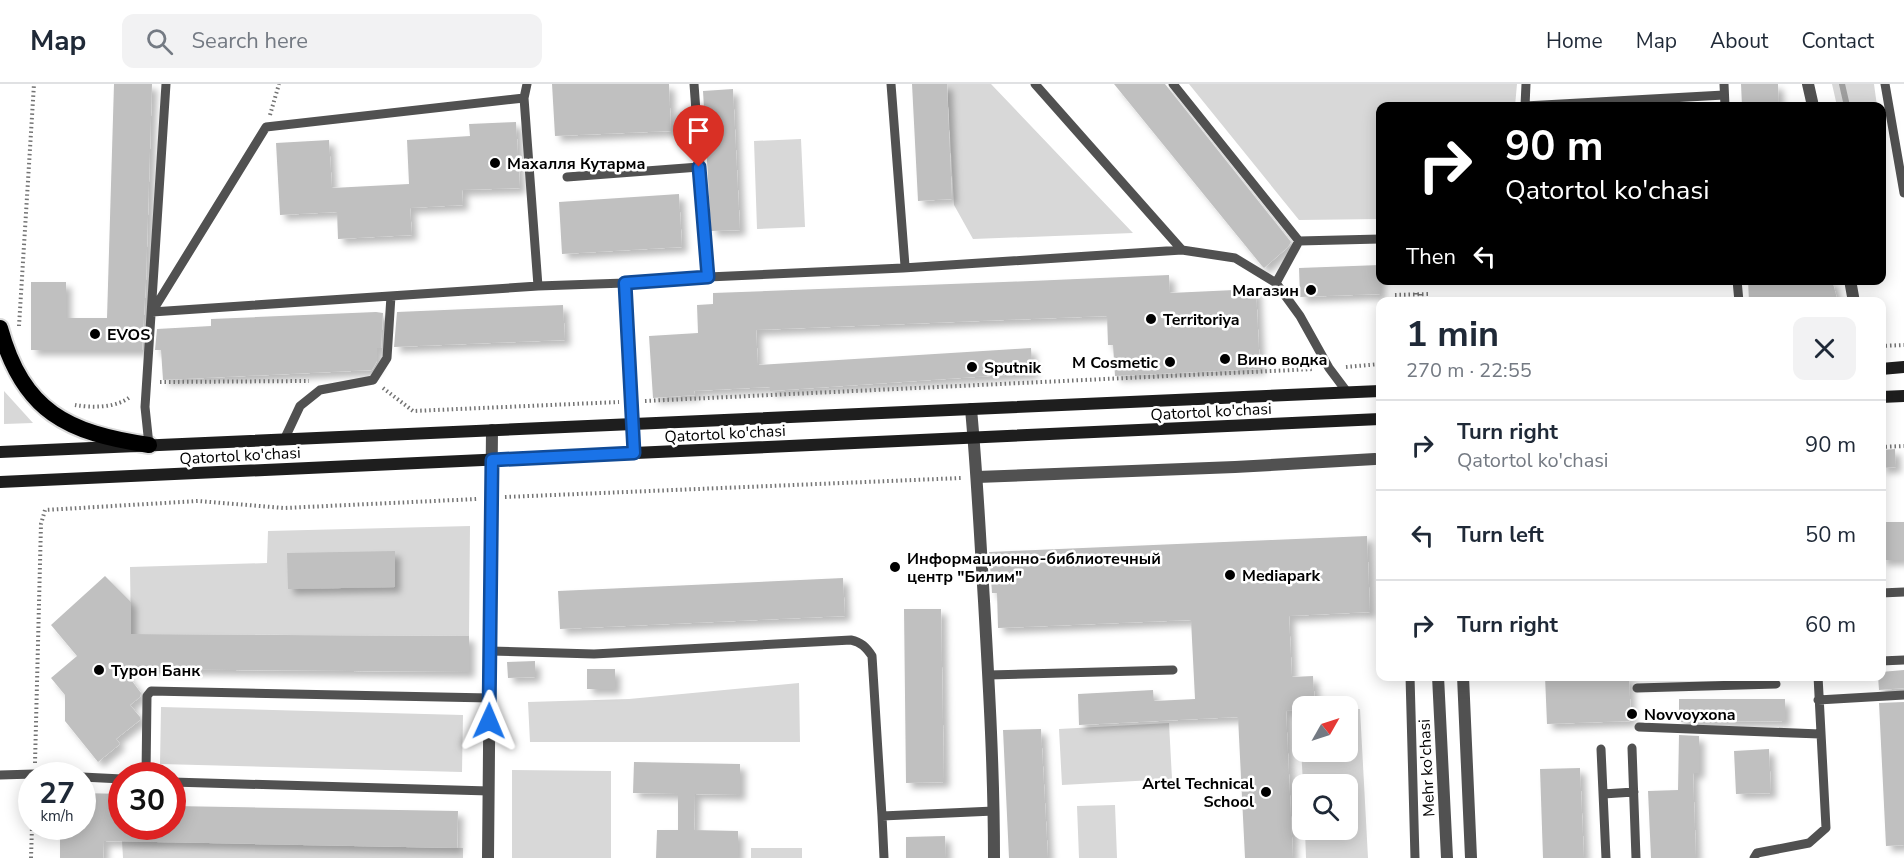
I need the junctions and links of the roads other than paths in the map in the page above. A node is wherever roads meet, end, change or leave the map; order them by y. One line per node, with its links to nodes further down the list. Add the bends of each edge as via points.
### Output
1 (166, 84): 29 (lane)
2 (526, 84): 12 (lane)
3 (694, 84): 17 (lane)
4 (891, 84): 23 (lane, via 906,264)
5 (1035, 84): 22 (lane)
6 (1173, 84): 21 (lane)
7 (1527, 84): 13 (lane)
8 (1724, 84): 11 (lane)
9 (1808, 84): 16 (street)
10 (1886, 84): 19 (lane)
11 (1724, 95): 14 (lane); 15 (lane)
12 (524, 98): 27 (lane); 29 (lane, via 266,127)
13 (1525, 102)
14 (1597, 102)
15 (1725, 102)
16 (1812, 102)
17 (699, 167): 18 (lane); 24 (lane)
18 (567, 177)
19 (1904, 193)
20 (1376, 239): 21 (lane)
21 (1299, 241): 26 (lane)
22 (1182, 250): 23 (lane); 26 (lane, via 1236,258)
23 (903, 268): 24 (lane)
24 (708, 277): 25 (lane)
25 (625, 283): 27 (lane); 39 (lane)
26 (1276, 283): 34 (lane)
27 (538, 286): 28 (lane)
28 (391, 296): 29 (lane); 42 (lane, via 387,358 373,380 320,390 300,406)
29 (152, 312): 43 (lane, via 145,407)
30 (0, 328): 43 (highway, via 17,374 51,414 112,440)
31 (1904, 368): 32 (main road)
32 (1886, 369)
33 (1376, 391): 34 (main road, Qatortol ko'chasi)
34 (1347, 392): 37 (main road, Qatortol ko'chasi)
35 (1904, 396): 36 (main road)
36 (1886, 397)
37 (971, 409): 39 (main road, Qatortol ko'chasi); 41 (street)
38 (1376, 419): 41 (main road, Qatortol ko'chasi)
39 (633, 424): 40 (main road, Qatortol ko'chasi); 45 (lane)
40 (492, 430): 42 (main road, Qatortol ko'chasi); 47 (street)
41 (974, 438): 45 (main road, Qatortol ko'chasi); 48 (street)
42 (284, 440): 43 (main road, Qatortol ko'chasi)
43 (149, 446): 44 (main road, Qatortol ko'chasi)
44 (0, 452)
45 (634, 453): 47 (main road, Qatortol ko'chasi)
46 (1375, 459): 48 (street)
47 (492, 460): 49 (main road, Qatortol ko'chasi); 52 (street)
48 (977, 477): 56 (street)
49 (0, 482)
50 (1886, 592): 51 (lane)
51 (1904, 592)
52 (490, 651): 65 (street); 79 (lane, via 594,654 858,642 872,656)
53 (1904, 660): 54 (lane)
54 (1886, 662)
55 (1173, 670): 56 (lane)
56 (988, 675): 78 (street)
57 (1410, 681): 83 (lane)
58 (1438, 681): 84 (street, Mehr ko'chasi)
59 (1463, 681): 85 (street)
60 (1712, 681): 62 (lane); 63 (lane)
61 (1818, 681): 66 (lane)
62 (1776, 684)
63 (1637, 688)
64 (1904, 694): 66 (lane)
65 (490, 698): 71 (lane, via 151,691 147,696); 75 (street)
66 (1818, 700): 68 (lane)
67 (1639, 728): 68 (lane)
68 (1820, 734): 88 (lane, via 1826,828 1809,843 1757,853)
69 (1632, 748): 76 (lane)
70 (1601, 749): 77 (lane)
71 (146, 762)
72 (18, 774): 73 (lane)
73 (0, 775)
74 (186, 782): 75 (lane)
75 (489, 791): 80 (street)
76 (1634, 792): 77 (lane); 87 (lane)
77 (1603, 794): 86 (lane)
78 (994, 811): 79 (lane); 82 (street)
79 (882, 816): 81 (lane)
80 (488, 858)
81 (884, 858)
82 (994, 858)
83 (1415, 858)
84 (1447, 858)
85 (1471, 858)
86 (1606, 858)
87 (1636, 858)
88 (1754, 858)

